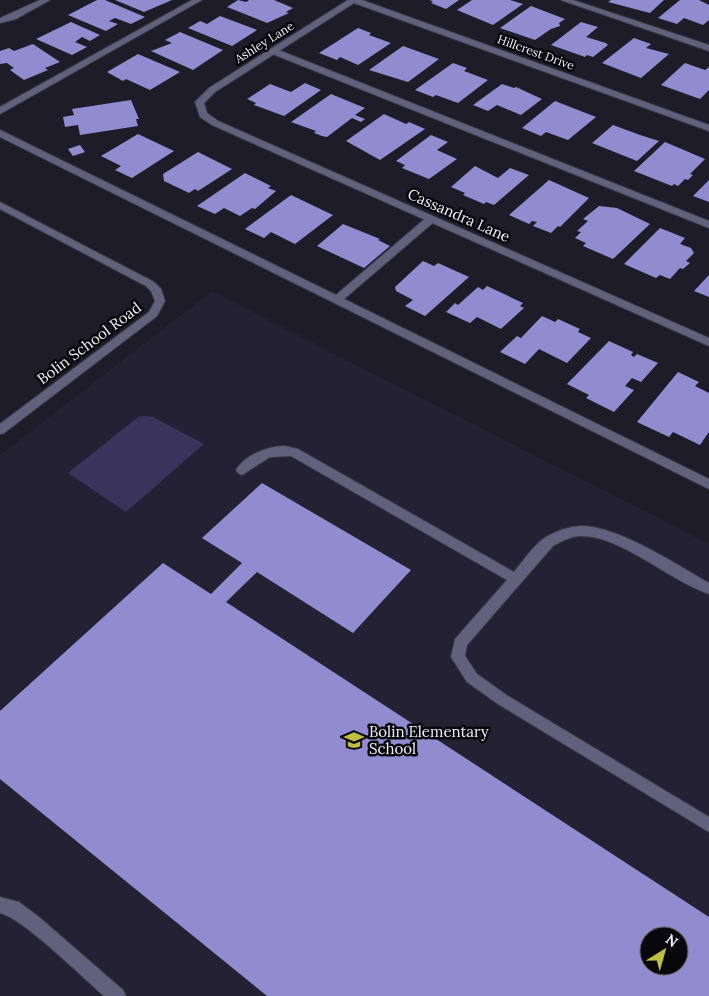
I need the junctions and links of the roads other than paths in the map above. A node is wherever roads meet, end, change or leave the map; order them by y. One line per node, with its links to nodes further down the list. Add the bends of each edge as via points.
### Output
1 (46, 0): 5 (street)
2 (198, 0): 8 (street)
3 (354, 0): 7 (street, Ashley Lane); 10 (street, Hillcrest Drive)
4 (565, 0): 6 (street)
5 (0, 21)
6 (709, 48)
7 (273, 51): 9 (street, Ashley Lane, via 203,96 199,102); 14 (street)
8 (0, 111)
9 (200, 111): 13 (street, Cassandra Lane, via 215,123)
10 (709, 128)
11 (0, 133): 15 (street)
12 (0, 205): 17 (street, Bolin School Road, via 150,284 160,294 153,314)
13 (431, 218): 15 (street); 16 (street, Cassandra Lane)
14 (709, 224)
15 (336, 300): 19 (street)
16 (709, 342)
17 (0, 430)
18 (242, 470): 20 (street, via 260,456 278,449 294,452)
19 (709, 484)
20 (516, 578): 21 (street, via 548,542 568,533 586,531 610,537); 22 (street, via 460,643 458,657 472,678)
21 (709, 589)
22 (709, 825)
23 (0, 906): 24 (street, via 13,908 33,923)
24 (117, 996)

